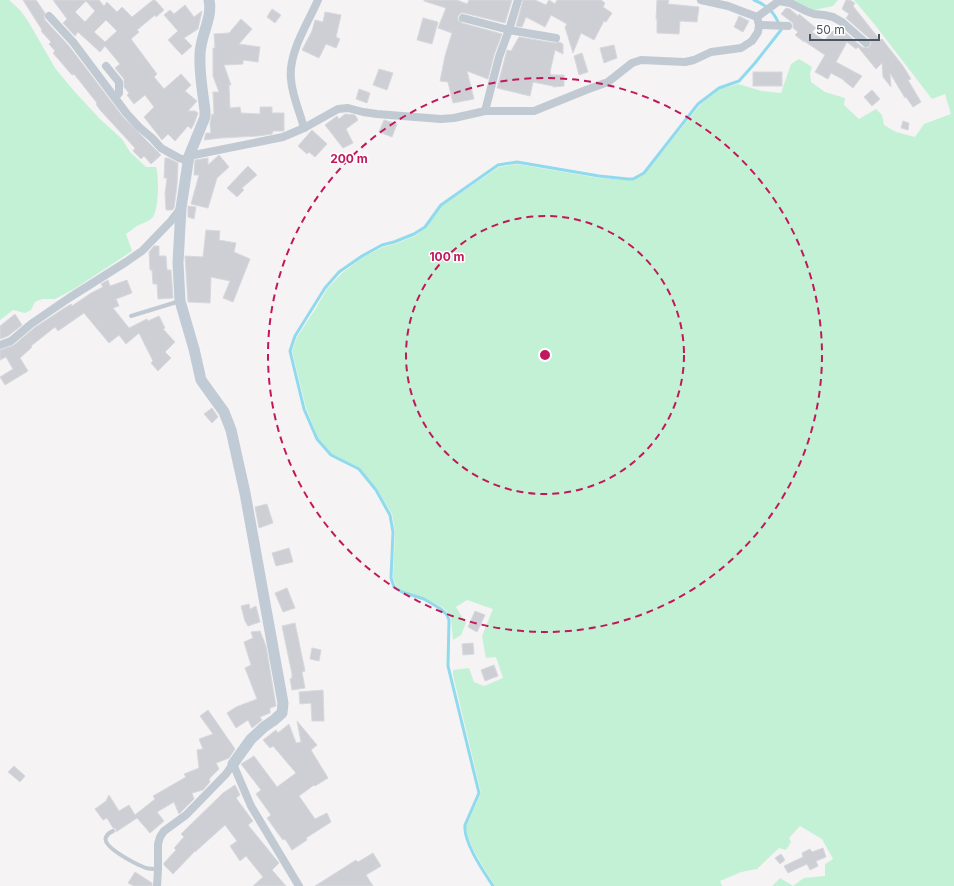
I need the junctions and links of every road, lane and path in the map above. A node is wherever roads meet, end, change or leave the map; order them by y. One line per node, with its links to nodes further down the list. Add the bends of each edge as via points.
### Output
1 (209, 0): 16 (street, via 209,14 200,55 206,111)
2 (318, 0): 15 (street, via 302,34 290,69)
3 (518, 0): 9 (street)
4 (700, 0): 7 (street, via 728,6)
5 (49, 16): 13 (street, via 73,42)
6 (463, 18): 9 (street)
7 (758, 21): 8 (street, via 773,26); 11 (street, via 764,12 779,1 790,3 810,13 842,22); 14 (street, via 758,32 752,41 741,48 711,52 684,62 641,60 608,82 534,111)
8 (785, 26)
9 (509, 30): 10 (street); 14 (street)
10 (556, 38)
11 (866, 43)
12 (106, 66): 13 (street, via 119,82 119,93)
13 (115, 98): 16 (street, via 161,148 179,158)
14 (484, 111): 15 (street, via 441,119 377,114 348,108 338,109)
15 (304, 128): 16 (street, via 283,137)
16 (189, 158): 17 (street)
17 (181, 208): 18 (street, via 178,263); 20 (street, via 142,251 69,298 11,341)
18 (180, 301): 19 (lane); 21 (street, via 201,380 224,412 232,430 283,703 282,712 251,739)
19 (131, 316)
20 (0, 345)
21 (233, 764): 23 (street, via 186,815 164,831 158,844); 25 (street, via 251,806)
22 (112, 831): 23 (lane, via 105,839 113,850 145,868)
23 (158, 870): 24 (street)
24 (157, 886)
25 (299, 886)

